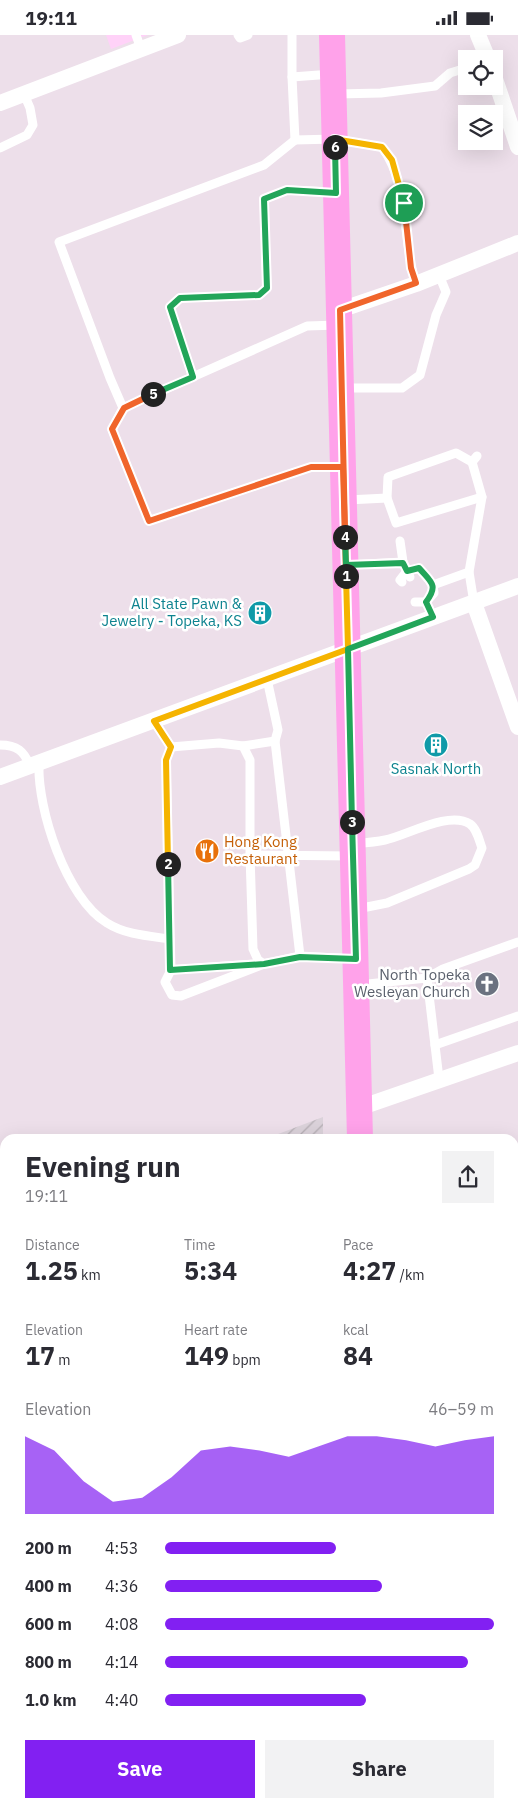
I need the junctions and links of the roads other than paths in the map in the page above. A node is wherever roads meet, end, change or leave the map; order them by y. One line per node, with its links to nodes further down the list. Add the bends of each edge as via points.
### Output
1 (178, 35): 7 (street)
2 (238, 35): 3 (lane, via 240,39)
3 (248, 35)
4 (292, 35): 10 (lane)
5 (332, 35): 11 (main road)
6 (478, 35): 8 (street)
7 (139, 42): 12 (street)
8 (484, 50)
9 (458, 70): 11 (lane, via 435,86 381,93)
10 (292, 77): 11 (lane); 17 (lane)
11 (333, 84): 16 (main road)
12 (24, 94): 14 (street); 19 (lane, via 33,125 27,135)
13 (503, 95): 15 (street)
14 (0, 103)
15 (514, 118): 18 (street)
16 (334, 139): 17 (lane); 20 (main road); 23 (lane, via 382,147 392,160 404,203 411,268)
17 (295, 140): 27 (lane, via 264,165 59,241)
18 (518, 147)
19 (0, 148)
20 (336, 193): 24 (main road); 25 (lane, via 287,190 264,199 267,288 259,295 180,298 170,307)
21 (518, 243): 22 (street)
22 (439, 275): 23 (street); 26 (lane, via 446,292 436,315 420,375 402,388)
23 (416, 283): 24 (street)
24 (340, 317): 25 (lane, via 308,326); 26 (main road)
25 (193, 377): 27 (lane)
26 (341, 388): 28 (main road)
27 (124, 408): 28 (lane, via 112,429 149,521 311,467)
28 (343, 467): 31 (main road)
29 (482, 497): 30 (lane, via 396,523); 30 (lane, via 475,459 456,453 388,477); 35 (lane)
30 (387, 498): 31 (lane)
31 (344, 500): 33 (main road)
32 (400, 541): 34 (lane)
33 (346, 565): 34 (lane); 41 (main road)
34 (407, 570): 36 (lane, via 400,580); 37 (lane, via 419,568)
35 (469, 572): 37 (lane); 39 (lane)
36 (402, 582)
37 (433, 585): 40 (lane, via 434,593 421,600)
38 (518, 586): 39 (street)
39 (474, 603): 40 (street); 44 (street)
40 (433, 617): 41 (street)
41 (348, 649): 42 (street); 51 (main road)
42 (267, 679): 43 (street); 45 (lane, via 278,730)
43 (154, 721): 48 (lane); 49 (street)
44 (518, 727)
45 (275, 741): 47 (lane); 52 (lane)
46 (0, 745): 49 (lane, via 14,745)
47 (243, 746): 48 (lane, via 219,743); 53 (lane, via 250,760)
48 (171, 747): 55 (lane, via 166,760)
49 (35, 765): 50 (street); 55 (lane, via 54,839 72,882 85,901 106,923 121,930)
50 (0, 777)
51 (353, 850): 52 (lane); 54 (main road); 54 (lane, via 451,820 470,824 482,848 476,865 468,869 387,903)
52 (287, 854): 53 (lane); 57 (lane)
53 (250, 855): 59 (lane, via 253,949)
54 (355, 909): 58 (main road)
55 (170, 939): 60 (lane)
56 (518, 942): 61 (lane)
57 (300, 957): 58 (lane); 59 (lane)
58 (356, 959): 62 (main road)
59 (264, 964): 60 (lane); 60 (lane, via 181,996 172,995 165,982)
60 (170, 970)
61 (427, 978): 62 (lane); 64 (lane)
62 (356, 985): 67 (main road)
63 (518, 1016): 64 (lane)
64 (435, 1045): 66 (lane)
65 (518, 1053): 66 (street)
66 (439, 1079): 67 (street)
67 (359, 1108): 68 (main road)
68 (360, 1134)

